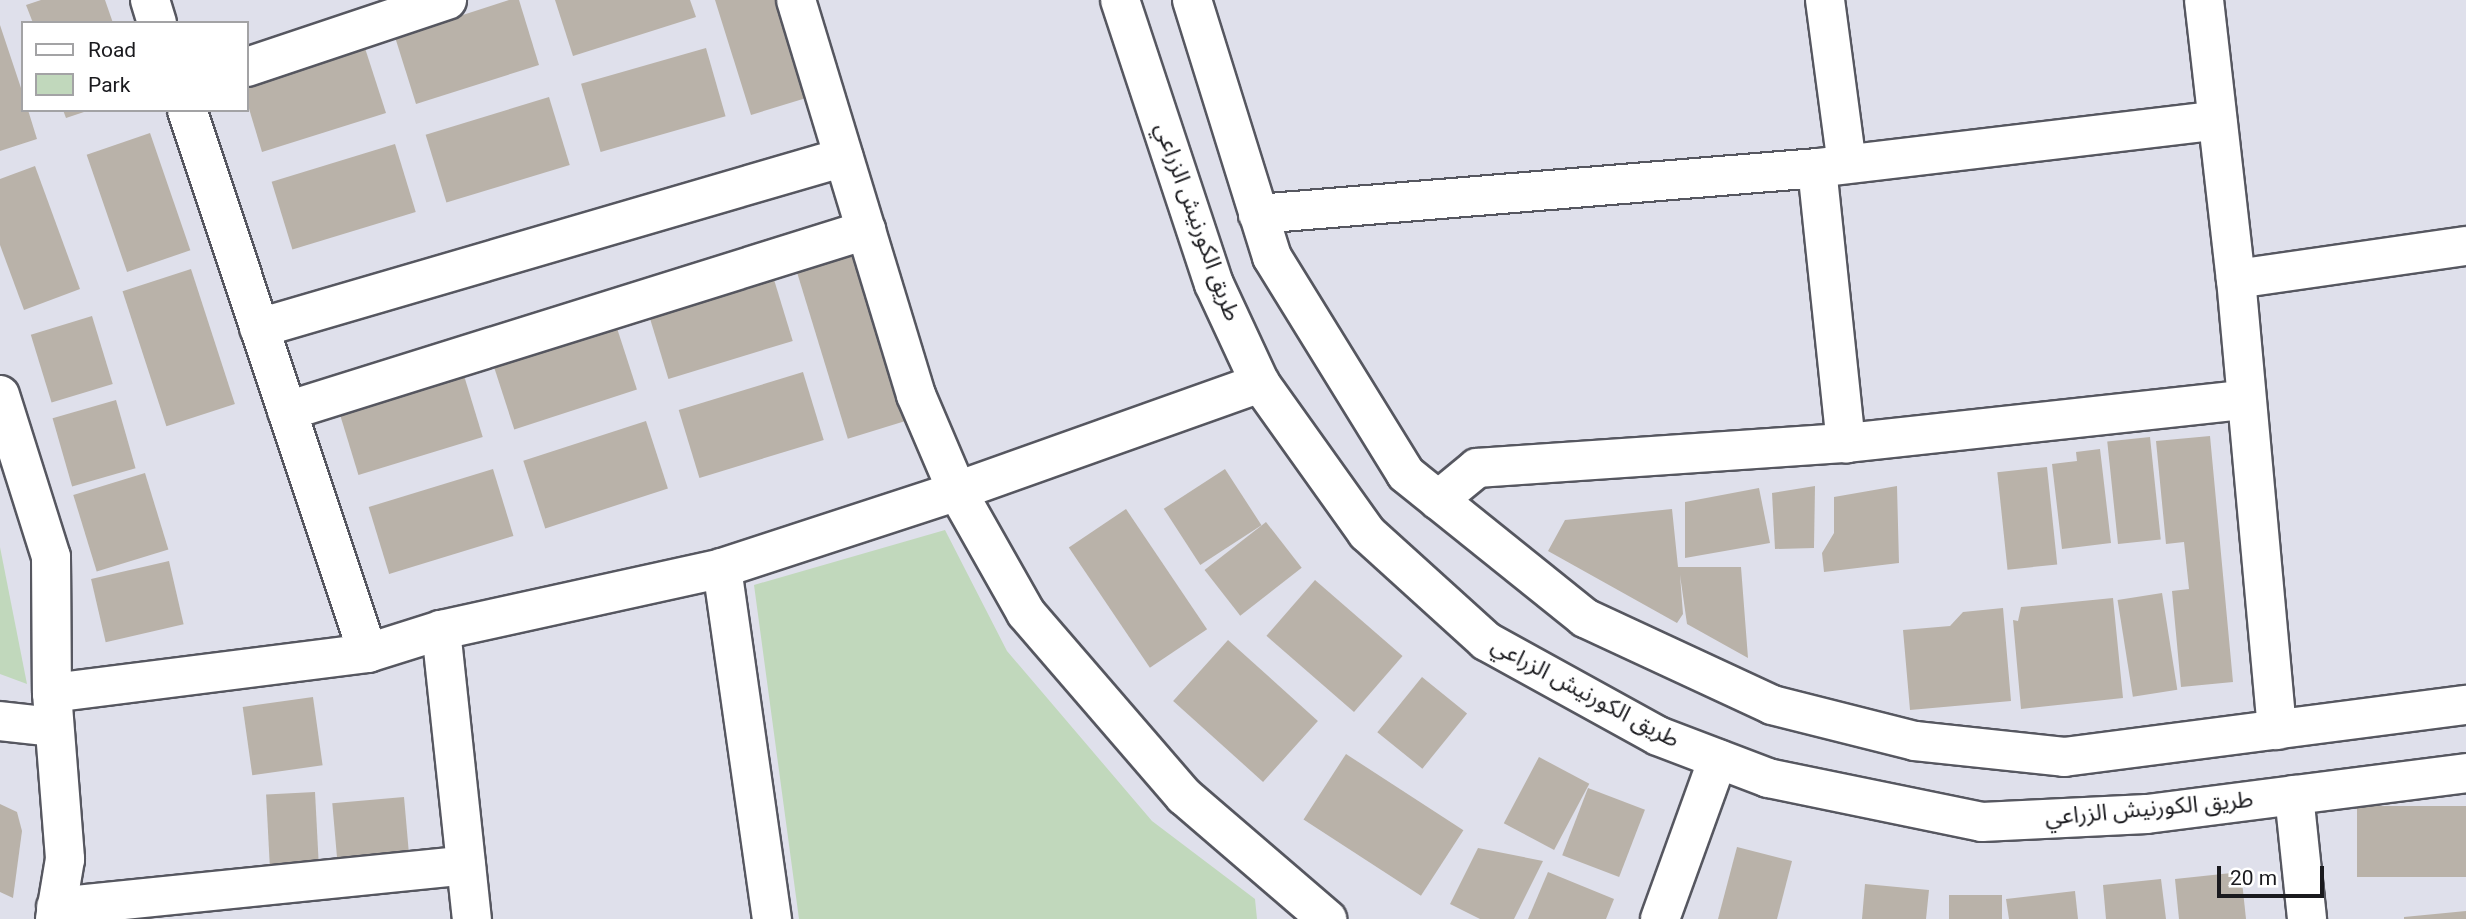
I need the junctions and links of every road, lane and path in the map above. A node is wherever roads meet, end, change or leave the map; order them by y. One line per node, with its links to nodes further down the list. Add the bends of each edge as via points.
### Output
1 (150, 0): 8 (street)
2 (446, 0): 9 (street)
3 (796, 0): 12 (street)
4 (1120, 0): 19 (street, طريق الكورنيش الزراعي, via 1214,284)
5 (1192, 0): 14 (street)
6 (1825, 0): 13 (street)
7 (2204, 0): 11 (street)
8 (156, 21)
9 (248, 67)
10 (188, 112): 18 (street)
11 (2217, 120): 13 (street); 17 (street)
12 (845, 157): 15 (street); 18 (street)
13 (1832, 166): 14 (street); 23 (street)
14 (1258, 214): 25 (street, via 1272,257 1399,463)
15 (866, 230): 22 (street); 24 (street, via 916,395)
16 (2466, 246): 17 (street)
17 (2236, 279): 21 (street)
18 (259, 328): 22 (street)
19 (1259, 383): 24 (street); 33 (street, طريق الكورنيش الزراعي, via 1367,533 1486,641 1658,736)
20 (0, 395): 30 (street, via 51,557)
21 (2244, 400): 23 (street); 32 (street)
22 (287, 411): 28 (street)
23 (1846, 443): 25 (street, via 1477,468)
24 (957, 491): 26 (street); 37 (street, via 1026,613 1184,796)
25 (1438, 500): 32 (street, via 1585,618 1772,705 1915,741 2064,757)
26 (722, 568): 27 (street); 40 (street)
27 (441, 630): 28 (street); 36 (street)
28 (368, 653): 30 (street)
29 (2466, 705): 32 (street)
30 (53, 710): 31 (street); 38 (street, via 65,859)
31 (0, 721)
32 (2277, 730)
33 (1718, 759): 35 (street, طريق الكورنيش الزراعي, via 1768,778 1982,822 2147,814); 42 (street)
34 (2466, 773): 35 (street, طريق الكورنيش الزراعي)
35 (2294, 795): 43 (street)
36 (466, 865): 38 (street); 39 (street)
37 (1296, 905): 41 (street)
38 (56, 913)
39 (472, 919)
40 (772, 919)
41 (1326, 919)
42 (1660, 919)
43 (2307, 919)

